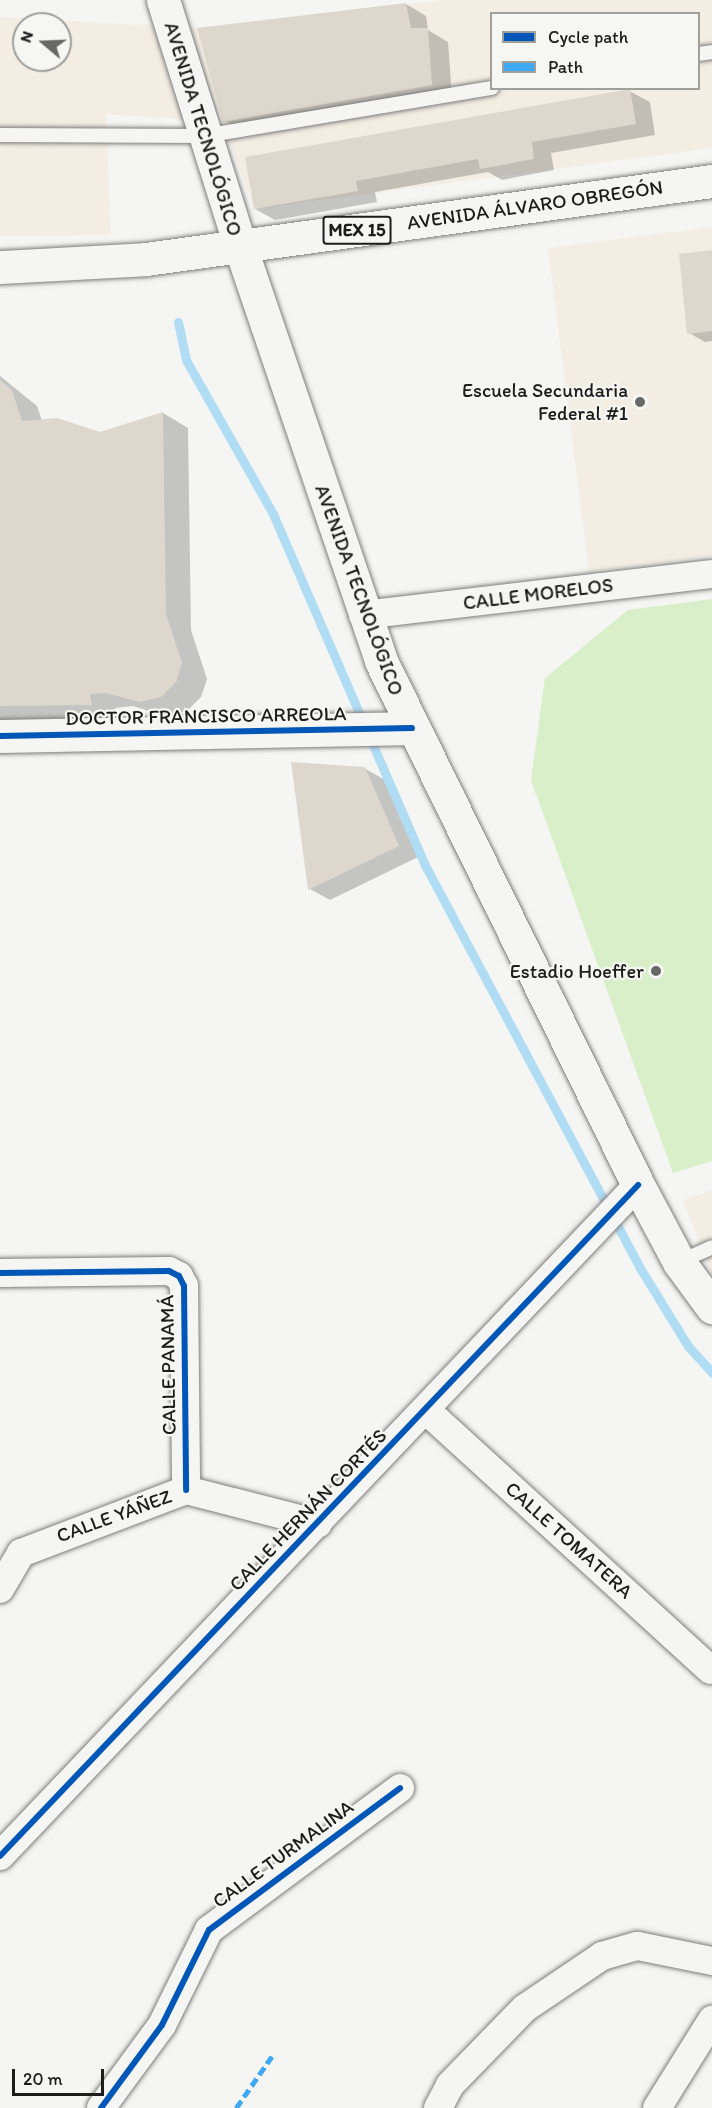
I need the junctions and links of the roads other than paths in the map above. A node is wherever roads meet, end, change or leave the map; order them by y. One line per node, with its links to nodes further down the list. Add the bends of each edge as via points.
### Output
1 (163, 0): 4 (main road, AVENIDA TECNOLÓGICO)
2 (490, 88): 4 (lane)
3 (0, 135): 4 (lane)
4 (204, 136): 6 (main road, AVENIDA TECNOLÓGICO)
5 (712, 181): 6 (main road, AVENIDA ÁLVARO OBREGÓN / MEX 15)
6 (240, 246): 7 (main road, AVENIDA ÁLVARO OBREGÓN / MEX 15, via 146,260); 9 (main road, AVENIDA TECNOLÓGICO)
7 (0, 267)
8 (712, 574): 9 (street, CALLE MORELOS)
9 (363, 615): 10 (main road, AVENIDA TECNOLÓGICO)
10 (412, 728): 11 (main road, DOCTOR FRANCISCO ARREOLA); 12 (main road, AVENIDA TECNOLÓGICO)
11 (0, 736)
12 (638, 1185): 14 (main road, AVENIDA TECNOLÓGICO); 17 (street, CALLE HERNÁN CORTÉS)
13 (712, 1246): 14 (lane)
14 (679, 1262): 16 (main road, AVENIDA TECNOLÓGICO)
15 (0, 1273): 18 (street, CALLE PANAMÁ, via 169,1271 179,1276 184,1286)
16 (712, 1307)
17 (426, 1411): 19 (street, CALLE HERNÁN CORTÉS); 22 (street, CALLE TOMATERA)
18 (186, 1490): 19 (street, CALLE YÁÑEZ); 20 (street, CALLE YÁÑEZ)
19 (318, 1524): 24 (street, CALLE HERNÁN CORTÉS)
20 (11, 1552): 21 (street, CALLE YÁÑEZ)
21 (0, 1589)
22 (711, 1670)
23 (400, 1788): 27 (street, CALLE TURMALINA, via 209,1930 162,2025)
24 (0, 1856)
25 (712, 1961): 28 (street, via 638,1946 602,1956 525,2008 470,2062)
26 (712, 2020): 29 (street)
27 (101, 2108)
28 (438, 2108)
29 (657, 2108)

